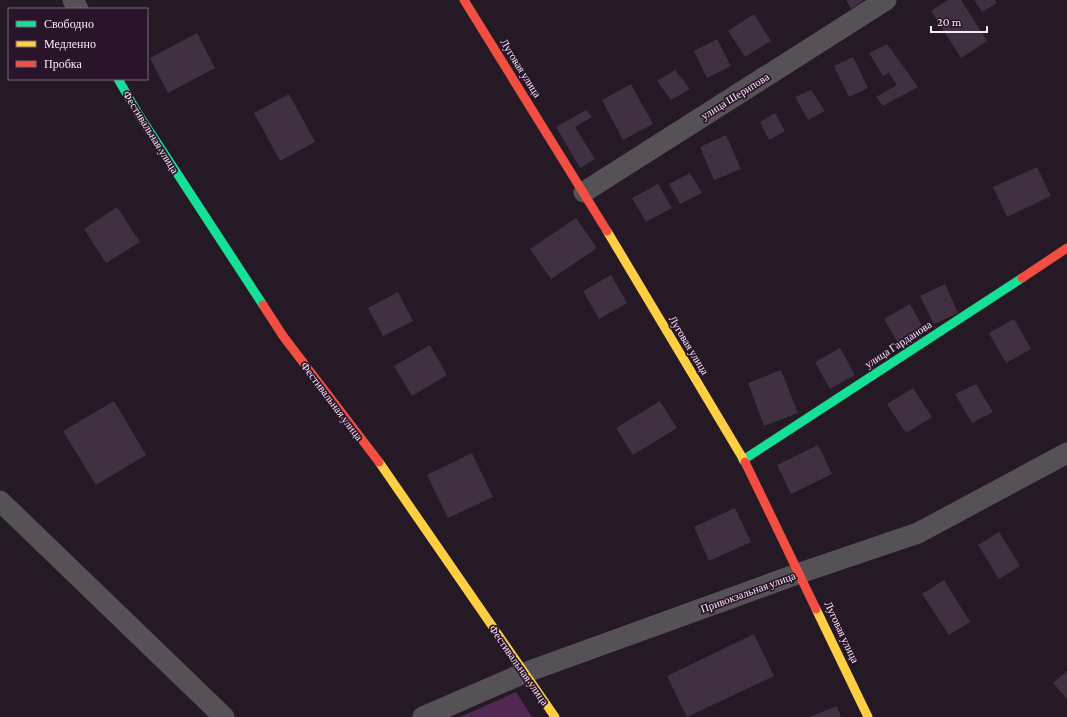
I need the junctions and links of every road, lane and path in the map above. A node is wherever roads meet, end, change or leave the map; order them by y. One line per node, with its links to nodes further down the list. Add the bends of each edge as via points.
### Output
1 (464, 0): 4 (street, Луговая улица)
2 (886, 0): 4 (street, улица Шерипова)
3 (119, 80): 10 (street, Фестивальная улица, via 282,336 395,483)
4 (584, 192): 7 (street, Луговая улица)
5 (1067, 248): 7 (street, улица Гарданова)
6 (1067, 453): 9 (street, Привокзальная улица, via 918,533)
7 (743, 460): 9 (street, Луговая улица)
8 (0, 501): 11 (street)
9 (800, 573): 10 (street, Привокзальная улица); 14 (street, Луговая улица)
10 (524, 673): 12 (street, Привокзальная улица); 13 (street, Фестивальная улица)
11 (224, 717)
12 (423, 717)
13 (555, 717)
14 (868, 717)

